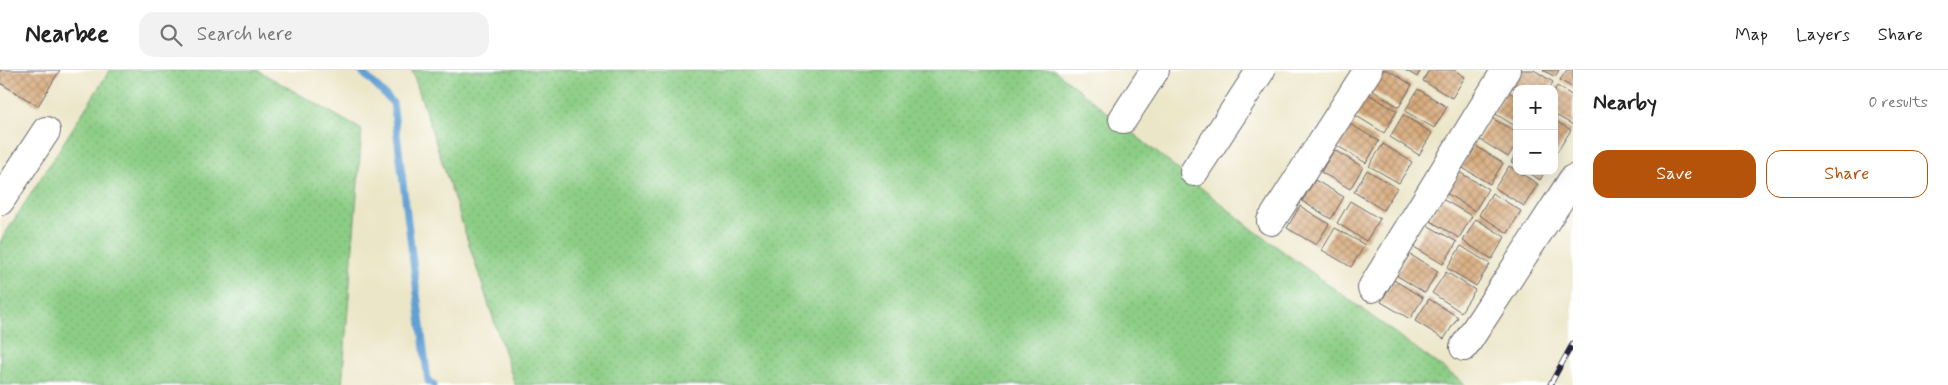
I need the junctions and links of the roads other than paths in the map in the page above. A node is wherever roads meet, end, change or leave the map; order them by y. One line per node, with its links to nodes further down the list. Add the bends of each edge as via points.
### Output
1 (1155, 70): 5 (street)
2 (1261, 70): 7 (street)
3 (1368, 70): 10 (street)
4 (1506, 70): 11 (street)
5 (1123, 120)
6 (46, 130): 9 (street)
7 (1194, 172)
8 (1573, 179): 12 (street)
9 (0, 200)
10 (1271, 221)
11 (1372, 288)
12 (1464, 347)

